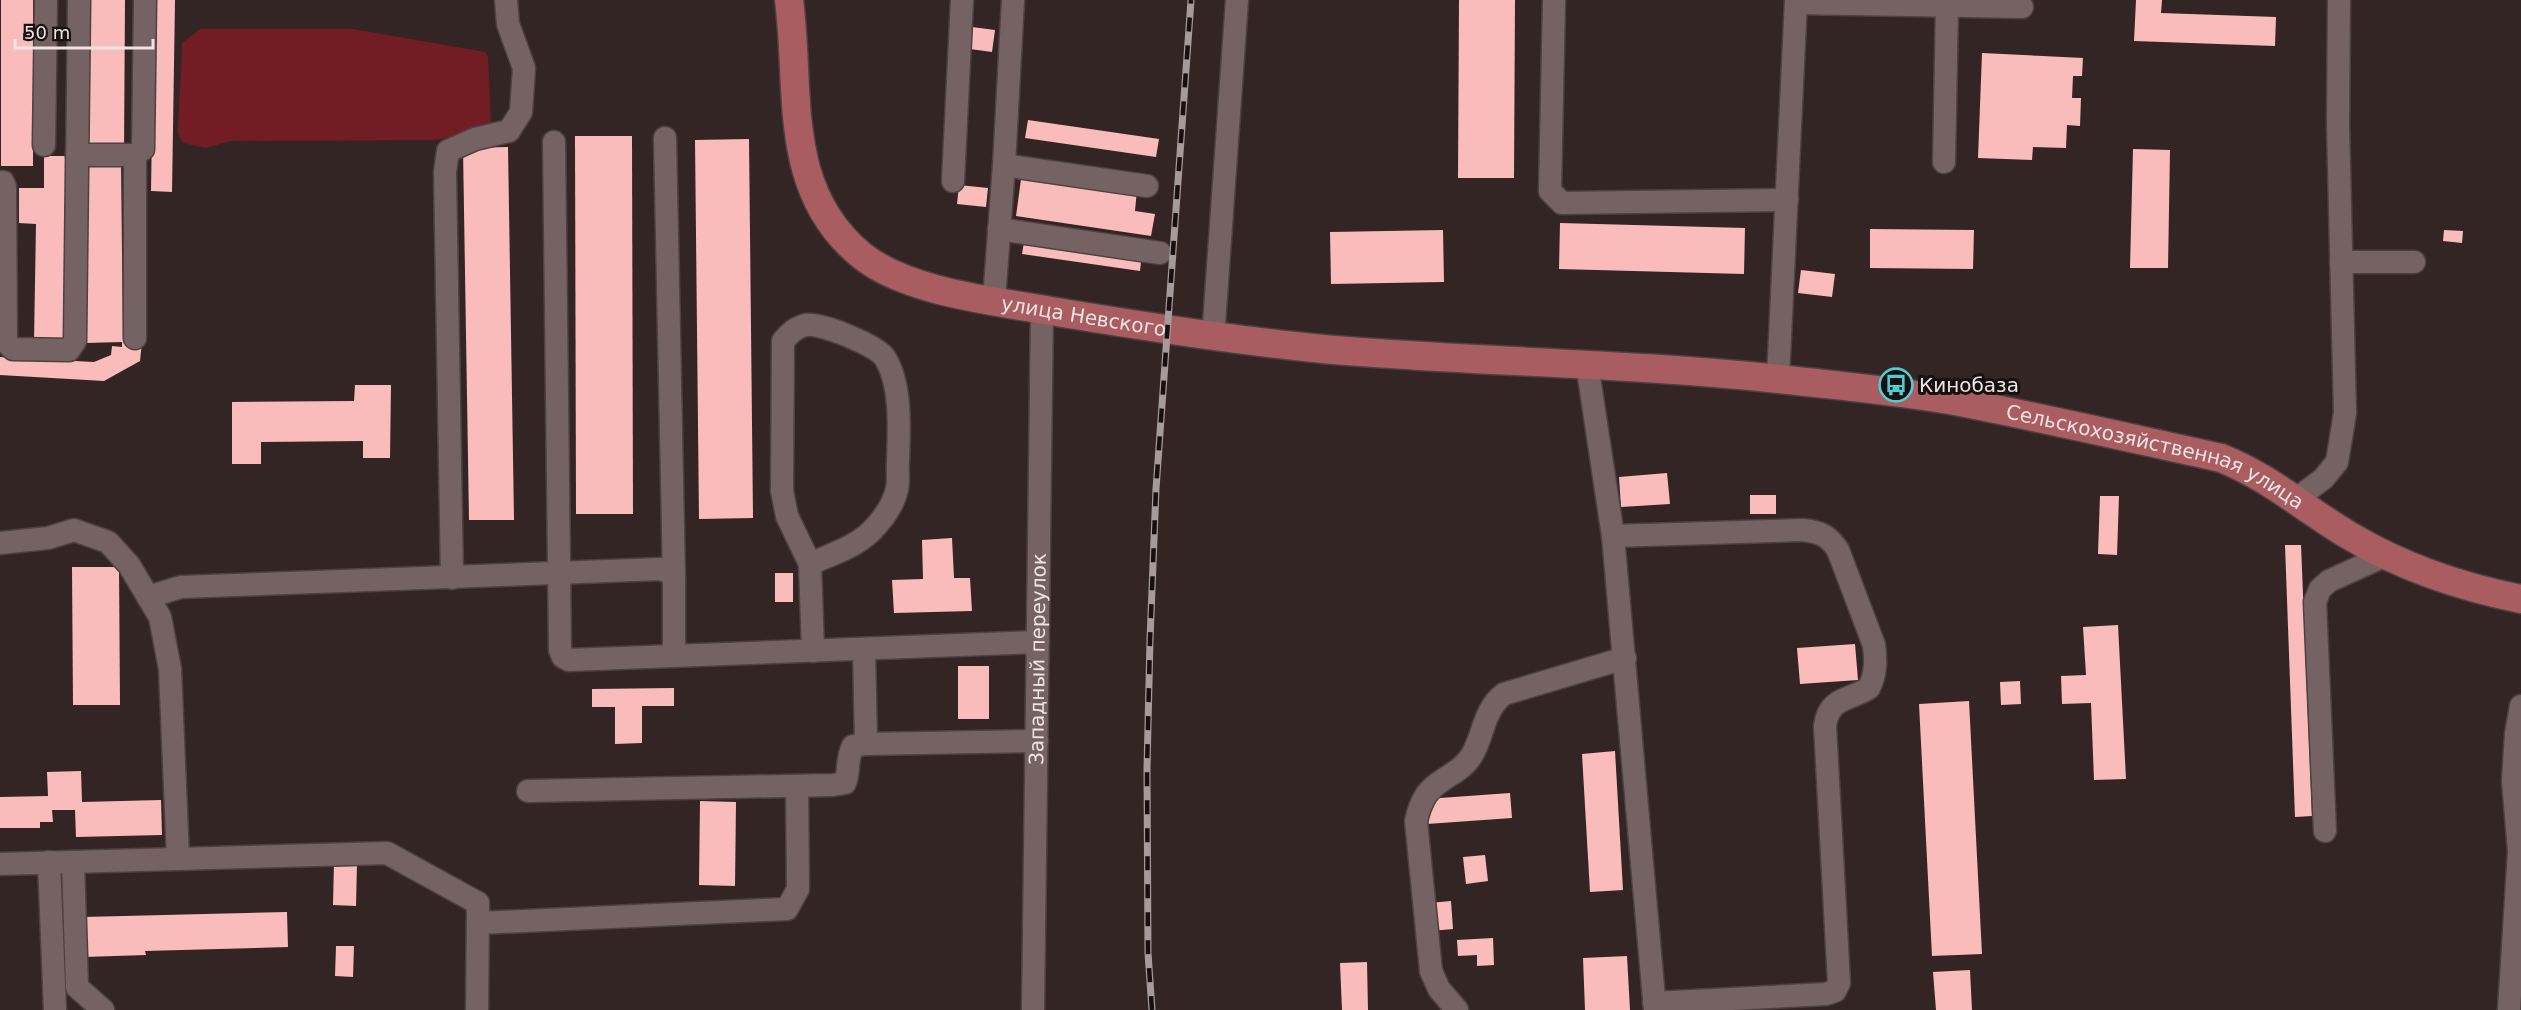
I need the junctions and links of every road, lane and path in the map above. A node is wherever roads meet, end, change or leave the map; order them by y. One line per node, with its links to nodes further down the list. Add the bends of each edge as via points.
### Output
1 (46, 0): 16 (street)
2 (80, 0): 17 (street)
3 (145, 0): 18 (street, via 143,149)
4 (506, 0): 41 (street, via 508,24 524,68 521,112 509,130 448,151 446,172)
5 (789, 0): 29 (main road, улица Невского, via 797,130 808,176 828,219 866,259 889,272 922,285)
6 (962, 0): 21 (street)
7 (1013, 0): 20 (street)
8 (1237, 0): 32 (street)
9 (1554, 0): 24 (street, via 1550,191 1562,204)
10 (2339, 0): 27 (street)
11 (1796, 2): 12 (street); 24 (street)
12 (1947, 6): 13 (street); 19 (street)
13 (2022, 7)
14 (665, 138): 42 (street)
15 (554, 142): 40 (street)
16 (44, 145)
17 (77, 155): 18 (street); 22 (street, via 75,341 69,350 13,349 6,342 5,186)
18 (135, 155): 31 (street)
19 (1944, 162)
20 (1004, 165): 23 (street); 25 (street)
21 (953, 181)
22 (0, 182)
23 (1147, 186)
24 (1787, 200): 34 (street)
25 (999, 229): 26 (street); 29 (street)
26 (1160, 253)
27 (2342, 262): 28 (street); 35 (street, via 2345,413 2340,449 2331,471)
28 (2414, 262)
29 (994, 300): 30 (main road, улица Невского)
30 (1042, 309): 32 (main road, улица Невского); 45 (street, Западный переулок)
31 (135, 338)
32 (1213, 338): 33 (main road, улица Невского, via 1327,349)
33 (1587, 364): 34 (main road, Сельскохозяйственная улица); 36 (street)
34 (1778, 379): 35 (main road, Сельскохозяйственная улица, via 1957,402 2221,458 2248,469)
35 (2296, 499): 38 (main road, Сельскохозяйственная улица)
36 (1613, 536): 49 (street); 62 (street, via 1820,532 1838,550 1874,645 1875,671 1869,688 1833,705 1826,716 1839,983 1826,994)
37 (0, 543): 43 (street, via 48,538 74,530 108,542 129,565)
38 (2384, 556): 44 (main road, Сельскохозяйственная улица, via 2474,589); 55 (street, via 2329,581 2319,589 2315,602)
39 (810, 564): 39 (street, via 858,543 887,512 897,490 899,425 897,397 884,356 828,328 807,325 783,340 782,490 788,516); 47 (street)
40 (559, 574): 41 (street); 42 (street, via 661,569); 48 (street, via 563,657 569,660)
41 (452, 578): 43 (street, via 181,587)
42 (674, 578): 48 (street)
43 (148, 597): 56 (street, via 160,617 170,669)
44 (2521, 600)
45 (1038, 642): 46 (street); 51 (street, Западный переулок)
46 (864, 649): 47 (street); 52 (street)
47 (813, 651): 48 (street)
48 (674, 656)
49 (1625, 658): 62 (street); 68 (street, via 1504,694 1489,711 1471,757 1432,789 1420,806 1416,821 1431,971 1439,989)
50 (2521, 706): 69 (street, via 2513,782 2519,851)
51 (1037, 741): 52 (street); 67 (street, Западный переулок)
52 (866, 744): 53 (street, via 853,746 847,756 845,783)
53 (797, 786): 54 (street); 60 (street, via 798,889 787,909)
54 (528, 791)
55 (2325, 831)
56 (178, 858): 58 (street); 60 (street, via 387,853 478,903)
57 (49, 862): 58 (street); 59 (street); 63 (street)
58 (73, 862): 61 (street)
59 (0, 864)
60 (478, 923): 66 (street)
61 (77, 987): 64 (street); 65 (street)
62 (1654, 1007)
63 (55, 1010)
64 (84, 1010)
65 (103, 1010)
66 (477, 1010)
67 (1033, 1010)
68 (1457, 1010)
69 (2509, 1010)

